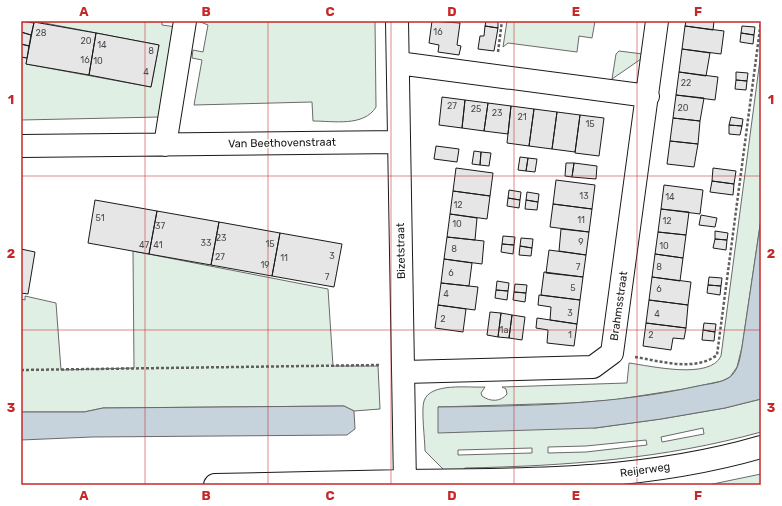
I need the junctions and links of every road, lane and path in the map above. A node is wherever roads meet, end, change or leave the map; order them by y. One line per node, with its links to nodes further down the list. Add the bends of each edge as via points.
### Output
1 (185, 21): 10 (street)
2 (397, 21): 6 (street, Bizetstraat)
3 (502, 21): 7 (path)
4 (657, 21): 8 (street, Brahmsstraat)
5 (761, 21): 12 (path, via 717,355 708,362 676,364)
6 (398, 63): 7 (street); 9 (street, Bizetstraat)
7 (495, 75): 8 (street)
8 (648, 96): 12 (street, Brahmsstraat)
9 (399, 142): 10 (street, Van Beethovenstraat); 14 (street, Bizetstraat)
10 (165, 145): 11 (street, Van Beethovenstraat)
11 (21, 146)
12 (612, 353): 14 (street, Brahmsstraat, via 593,367)
13 (21, 370): 14 (path, via 383,365)
14 (404, 372): 17 (street, Bizetstraat)
15 (761, 447): 16 (street, Reijerweg)
16 (635, 479): 17 (street, Reijerweg)
17 (405, 483): 18 (street, Reijerweg)
18 (215, 485)

